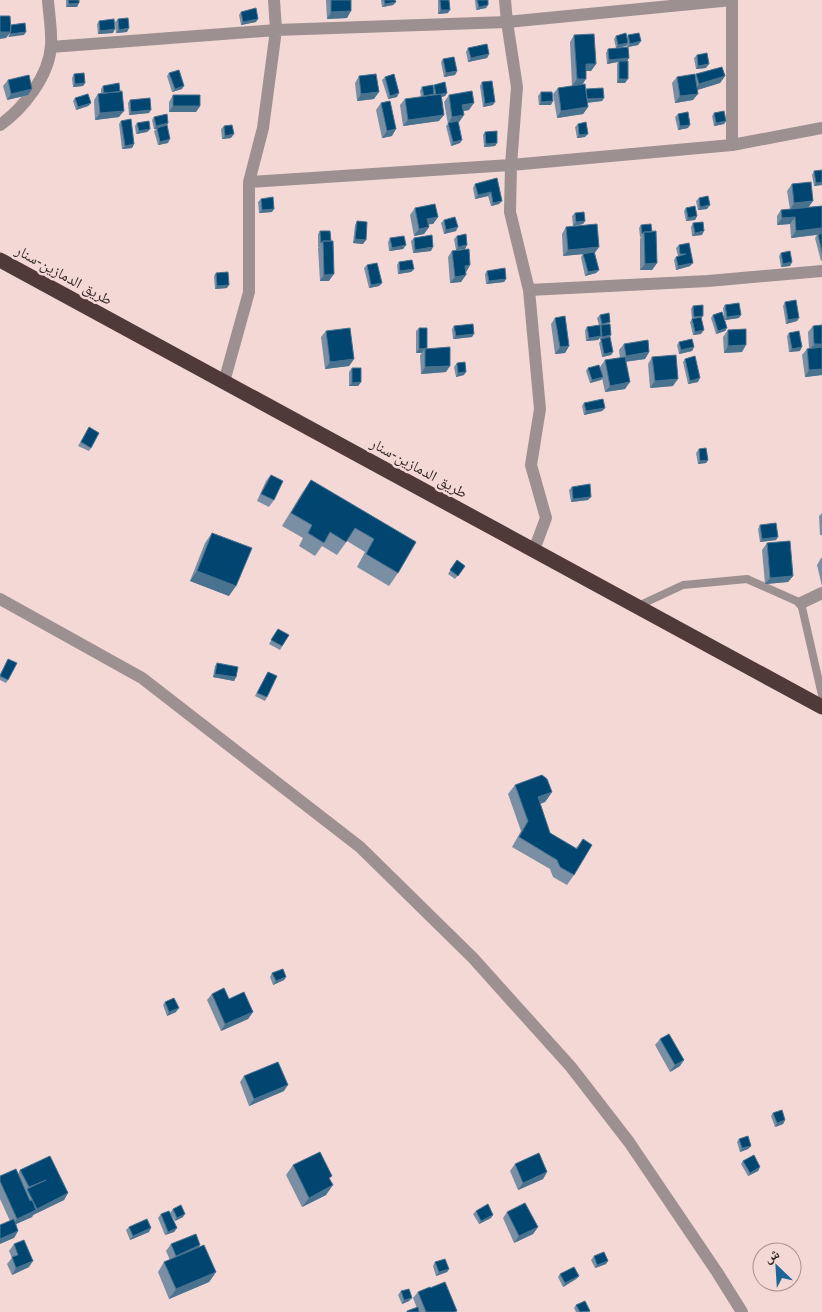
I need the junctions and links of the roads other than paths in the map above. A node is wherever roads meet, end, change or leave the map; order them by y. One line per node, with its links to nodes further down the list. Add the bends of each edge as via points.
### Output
1 (48, 0): 7 (street)
2 (274, 0): 6 (street)
3 (505, 0): 5 (street)
4 (732, 0): 5 (street); 10 (street)
5 (507, 22): 6 (street); 11 (street, via 518,87)
6 (276, 30): 7 (street); 12 (street, via 263,128)
7 (51, 47): 8 (street, via 35,89 12,117)
8 (0, 125)
9 (822, 128): 10 (street)
10 (732, 144): 11 (street)
11 (511, 165): 12 (street); 15 (street, via 510,212)
12 (249, 182): 16 (street, via 249,292)
13 (0, 260): 16 (highway, طريق الدمازين-سنار)
14 (822, 271): 15 (street, via 708,281)
15 (528, 290): 17 (street, via 540,409 531,464 546,518)
16 (224, 382): 17 (highway, طريق الدمازين-سنار)
17 (534, 550): 21 (highway, طريق الدمازين-سنار)
18 (822, 594): 20 (street)
19 (0, 598): 24 (street, via 142,678 360,847 474,958 572,1067 628,1142)
20 (801, 603): 21 (lane, via 747,579 683,585); 22 (lane)
21 (636, 606): 23 (highway, طريق الدمازين-سنار)
22 (822, 695)
23 (822, 707)
24 (742, 1312)

